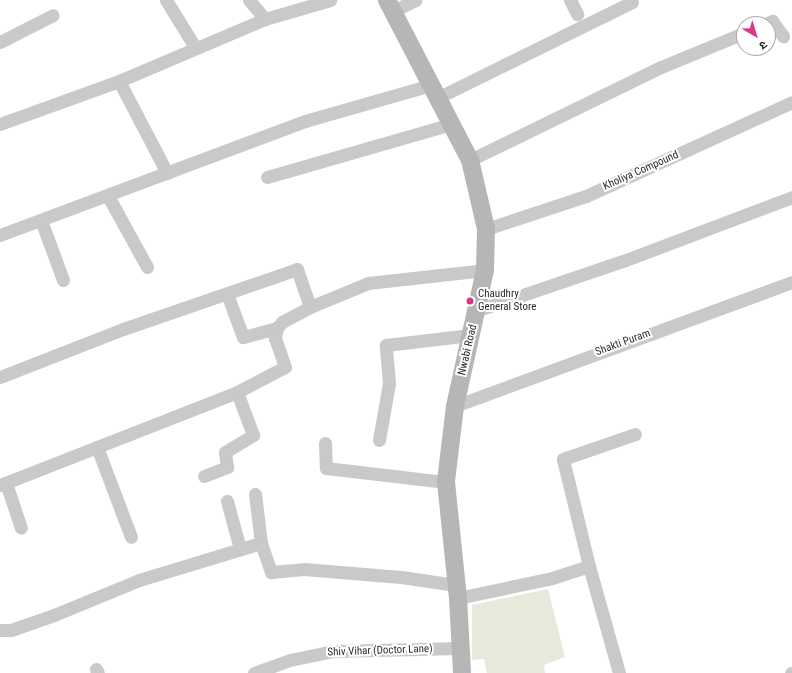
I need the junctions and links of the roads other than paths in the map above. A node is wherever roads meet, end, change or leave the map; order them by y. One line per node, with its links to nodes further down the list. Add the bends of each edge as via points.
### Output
1 (166, 0): 15 (street)
2 (249, 0): 10 (street)
3 (330, 0): 10 (street)
4 (416, 0): 7 (street)
5 (570, 0): 8 (street)
6 (632, 2): 17 (street)
7 (390, 6): 17 (street, Nwabi Road)
8 (577, 14)
9 (53, 15): 14 (street)
10 (265, 19): 15 (street)
11 (776, 26): 13 (street)
12 (736, 36): 21 (street, via 661,67)
13 (783, 36)
14 (0, 42)
15 (195, 47): 16 (street)
16 (119, 81): 19 (street); 22 (street)
17 (435, 91): 20 (street, Nwabi Road); 22 (street, via 305,121)
18 (792, 102): 27 (street, Kholiya Compound, via 586,196)
19 (0, 124)
20 (452, 124): 21 (street, Nwabi Road); 23 (street)
21 (470, 160): 27 (street, Nwabi Road)
22 (167, 173): 24 (street)
23 (268, 177)
24 (108, 196): 26 (street); 29 (street)
25 (792, 197): 35 (street, via 623,261)
26 (41, 220): 28 (street); 31 (street)
27 (486, 229): 30 (street, Nwabi Road)
28 (0, 235)
29 (147, 267)
30 (485, 270): 34 (street, via 368,283); 35 (street, Nwabi Road)
31 (63, 280)
32 (792, 282): 40 (street, Shakti Puram)
33 (227, 294): 34 (street, via 297,269); 36 (street, via 243,337); 38 (street, via 123,329)
34 (310, 307): 36 (street, via 282,322)
35 (478, 310): 37 (street, Nwabi Road)
36 (277, 328): 39 (street, via 275,338 285,367)
37 (470, 335): 40 (street, Nwabi Road); 42 (street, via 386,345 388,383)
38 (0, 377)
39 (237, 392): 44 (street); 45 (street, via 253,435 225,452 227,467)
40 (455, 406): 46 (street, Nwabi Road)
41 (635, 434): 54 (street, via 563,459)
42 (378, 440)
43 (325, 443): 46 (street, via 326,468)
44 (97, 447): 47 (street); 51 (street)
45 (204, 476)
46 (446, 482): 55 (street, Nwabi Road)
47 (3, 484): 50 (street)
48 (255, 494): 52 (street)
49 (227, 501): 53 (street)
50 (21, 528)
51 (131, 538)
52 (261, 543): 53 (street); 55 (street, via 271,572 304,569 401,577)
53 (240, 549): 56 (street, via 139,580 18,627)
54 (588, 566): 55 (street, via 552,578); 60 (street)
55 (456, 592): 57 (street, Nwabi Road)
56 (0, 630)
57 (461, 648): 58 (street, Shiv Vihar (Doctor Lane), via 334,651 290,660); 59 (street, Nwabi Road)
58 (254, 673)
59 (462, 673)
60 (619, 673)

